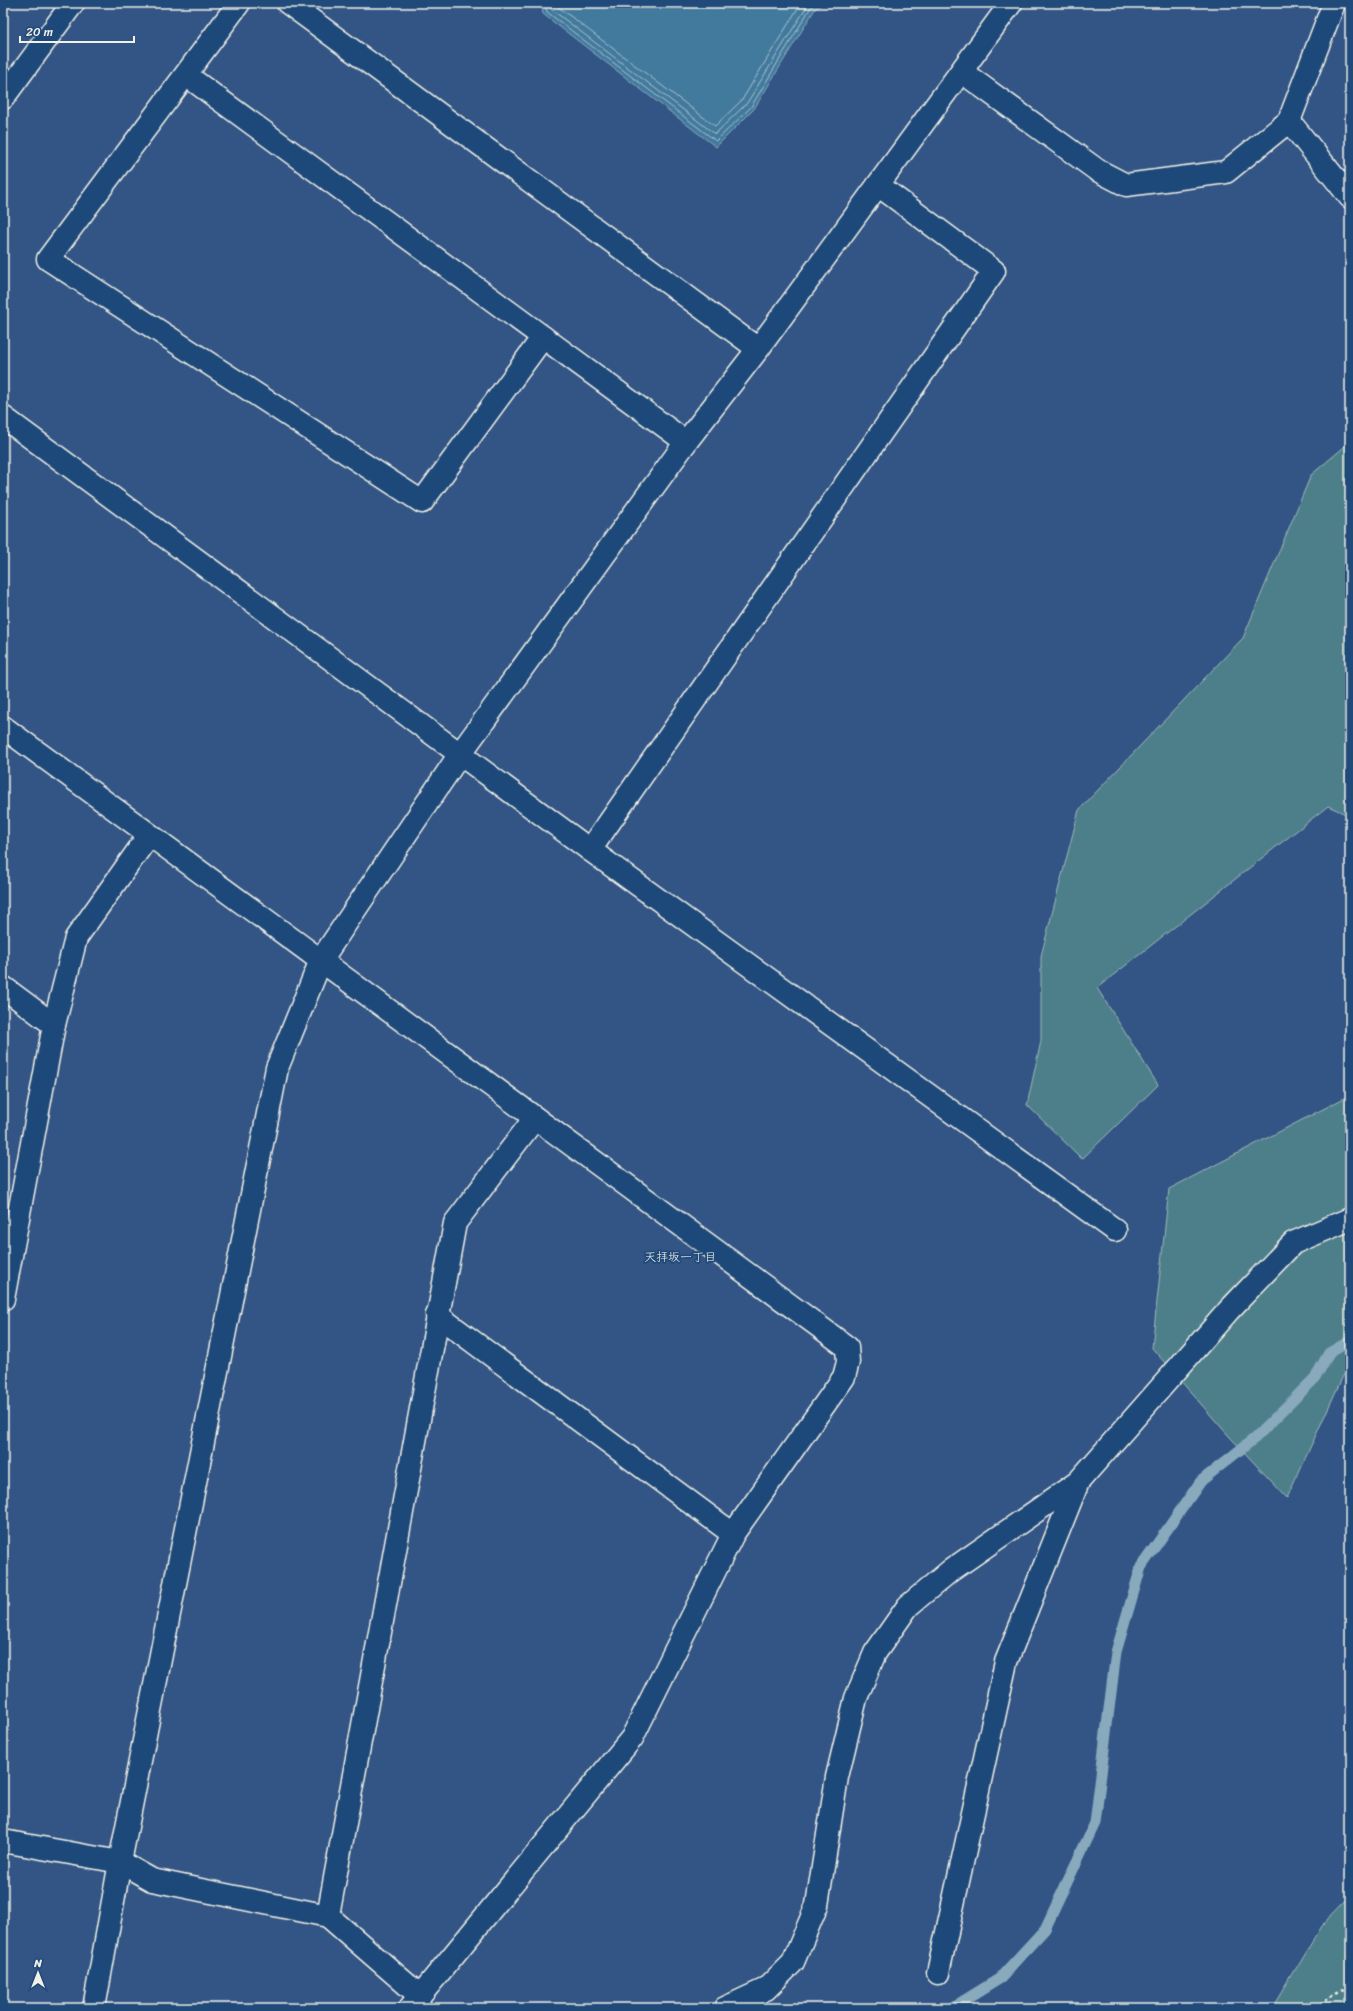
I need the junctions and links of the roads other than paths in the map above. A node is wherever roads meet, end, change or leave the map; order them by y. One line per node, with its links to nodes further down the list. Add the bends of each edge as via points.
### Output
1 (73, 3): 8 (street)
2 (239, 3): 7 (street)
3 (288, 3): 13 (street)
4 (1012, 3): 6 (street)
5 (1334, 3): 9 (street)
6 (962, 72): 9 (street, via 1097,170 1126,185 1226,172); 10 (street)
7 (186, 75): 12 (street); 12 (street, via 48,259 422,502)
8 (3, 98)
9 (1289, 121): 11 (street)
10 (878, 185): 13 (street); 19 (street, via 994,271)
11 (1350, 197)
12 (543, 337): 15 (street)
13 (758, 349): 15 (street)
14 (3, 417): 17 (street)
15 (686, 442): 17 (street)
16 (3, 726): 18 (street)
17 (460, 754): 19 (street); 20 (street)
18 (149, 835): 20 (street); 22 (street, via 76,938)
19 (590, 850): 25 (street)
20 (321, 960): 23 (street); 32 (street, via 277,1068)
21 (3, 987): 22 (street)
22 (54, 1025): 26 (street)
23 (535, 1118): 28 (street, via 455,1223); 30 (street, via 847,1347 848,1362 844,1377)
24 (1350, 1219): 29 (street, via 1293,1243 1229,1310)
25 (1115, 1230)
26 (8, 1241): 27 (street)
27 (3, 1299)
28 (437, 1315): 30 (street); 33 (street)
29 (1078, 1482): 34 (street, via 1006,1662); 37 (street, via 950,1571 908,1606 875,1653 856,1698 837,1777 816,1905 793,1962 766,1989)
30 (733, 1534): 35 (street, via 632,1738)
31 (3, 1840): 32 (street)
32 (120, 1862): 33 (street, via 152,1880); 36 (street)
33 (328, 1916): 35 (street)
34 (938, 1973)
35 (415, 2002)
36 (94, 2008)
37 (725, 2008)

